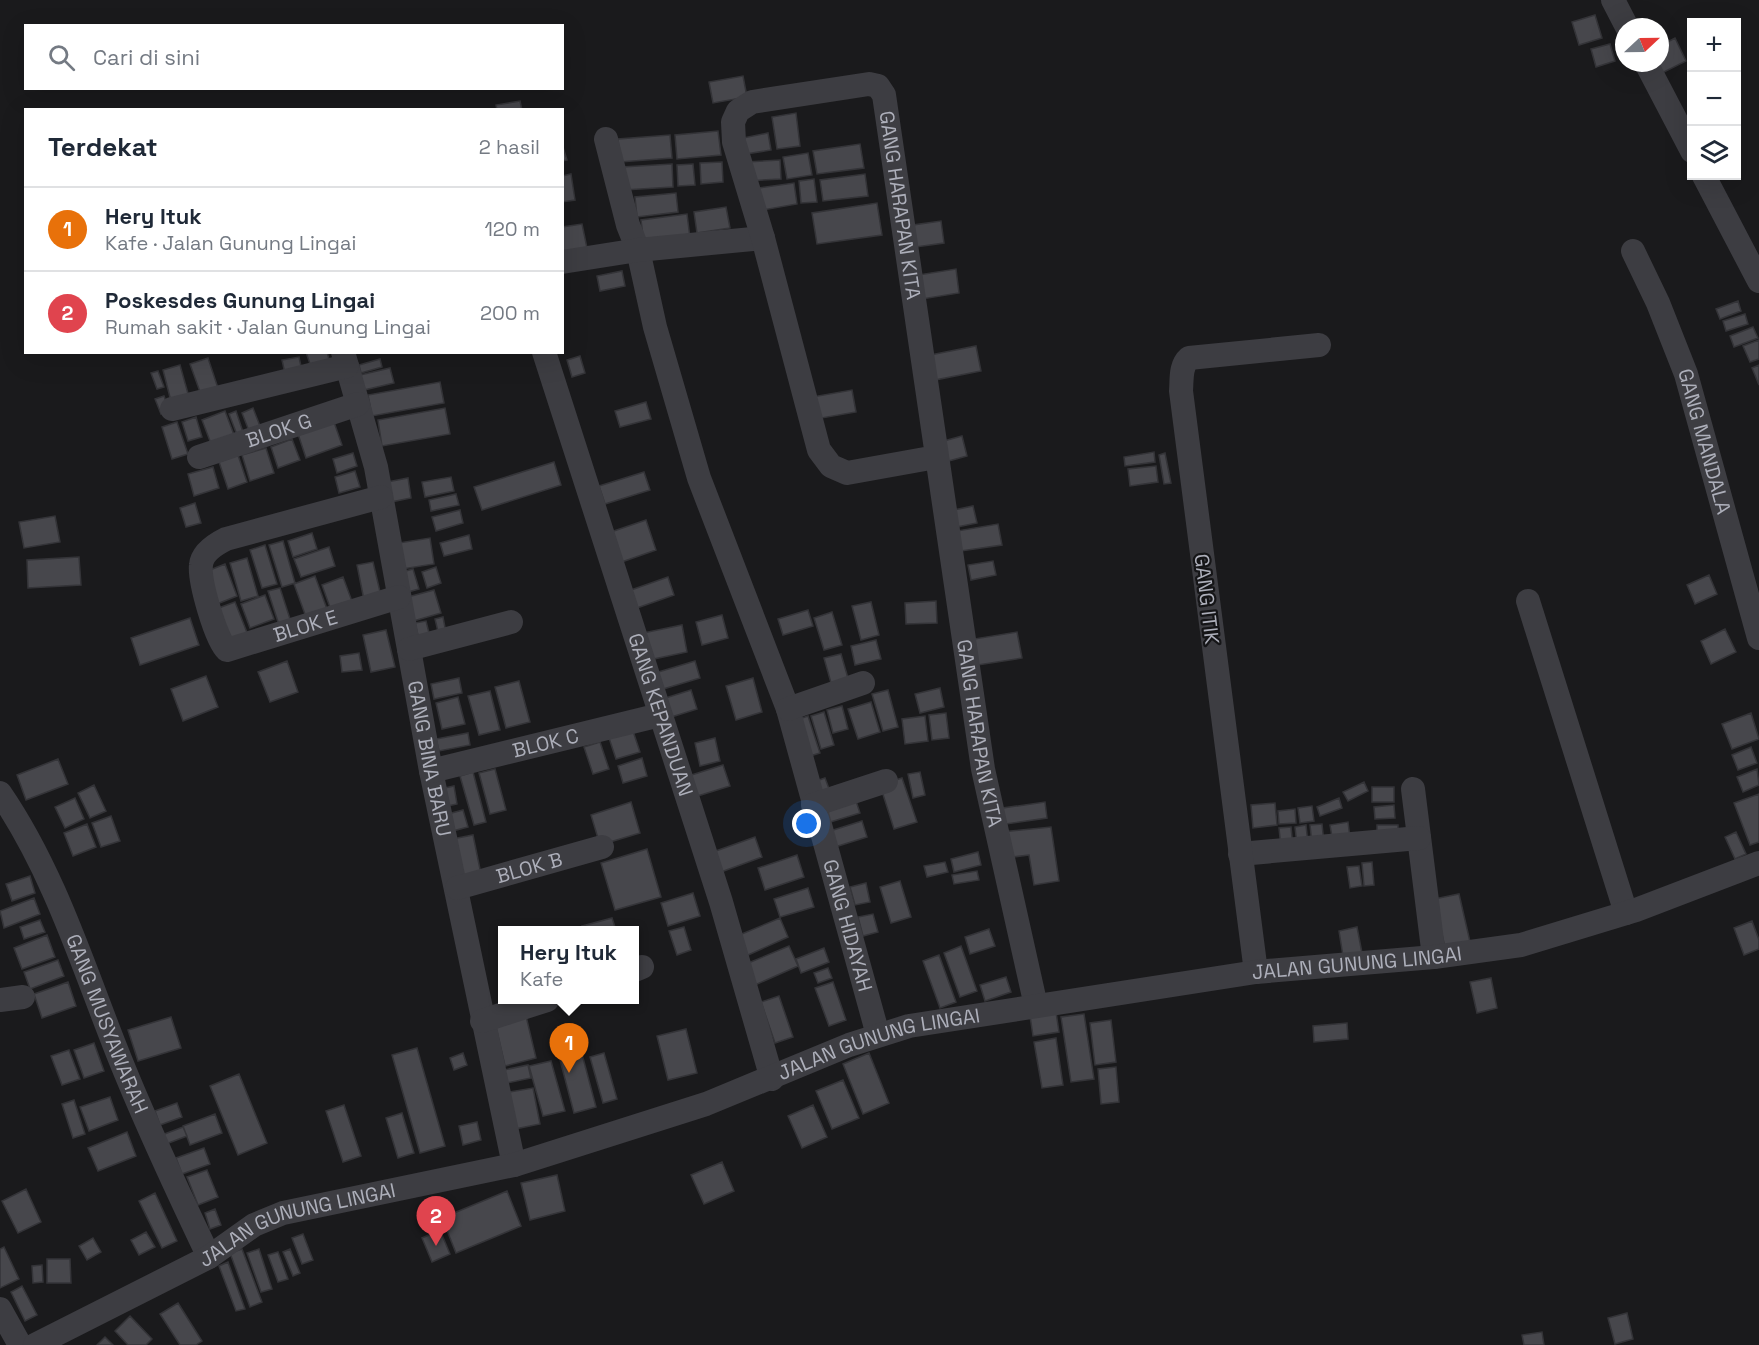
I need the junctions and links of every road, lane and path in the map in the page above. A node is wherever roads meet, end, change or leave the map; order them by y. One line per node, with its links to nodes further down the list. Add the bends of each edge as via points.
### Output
1 (1613, 0): 2 (street)
2 (1622, 18)
3 (1651, 72): 5 (street)
4 (606, 139): 8 (street, GANG HIDAYAH)
5 (1687, 141)
6 (1706, 180): 11 (street)
7 (763, 238): 8 (street); 18 (street, GANG HARAPAN KITA, via 819,450 831,466 847,473); 18 (street, GANG HARAPAN KITA, via 734,142 733,122 738,111 752,102 869,84 878,86 884,95)
8 (638, 250): 10 (street); 26 (street, GANG HIDAYAH, via 655,327 699,478)
9 (1633, 251): 23 (street, GANG MANDALA, via 1686,374)
10 (564, 262)
11 (1759, 281)
12 (1319, 345): 35 (street, GANG ITIK, via 1189,358 1182,373 1181,391)
13 (545, 354): 27 (street, GANG KEPANDUAN)
14 (345, 359): 15 (street, GANG BINA BARU); 16 (street)
15 (358, 404): 17 (street, BLOK G); 19 (street, GANG BINA BARU)
16 (172, 409)
17 (199, 457)
18 (936, 457): 42 (street, GANG HARAPAN KITA, via 983,769)
19 (381, 497): 20 (street, GANG BINA BARU); 20 (street, BLOK E, via 226,539 216,544 201,564 202,577 218,636 227,650)
20 (399, 597): 24 (street, GANG BINA BARU)
21 (1528, 602): 38 (street)
22 (510, 622): 24 (street)
23 (1759, 638)
24 (409, 649): 28 (street, GANG BINA BARU)
25 (863, 683): 26 (street)
26 (788, 709): 32 (street, GANG HIDAYAH)
27 (660, 715): 28 (street, BLOK C); 45 (street, GANG KEPANDUAN)
28 (431, 771): 37 (street, GANG BINA BARU)
29 (886, 781): 32 (street)
30 (1413, 789): 33 (street)
31 (0, 793): 47 (street, GANG MUSYAWARAH, via 20,822 57,899 147,1130)
32 (813, 805): 44 (street, GANG HIDAYAH)
33 (1419, 838): 35 (street); 39 (street)
34 (602, 847): 37 (street, BLOK B)
35 (1240, 854): 40 (street, GANG ITIK)
36 (1759, 863): 38 (street, JALAN GUNUNG LINGAI)
37 (457, 888): 43 (street, GANG BINA BARU)
38 (1626, 913): 39 (street, JALAN GUNUNG LINGAI, via 1521,945)
39 (1434, 957): 40 (street, JALAN GUNUNG LINGAI)
40 (1256, 972): 42 (street, JALAN GUNUNG LINGAI)
41 (532, 1004): 43 (street)
42 (1036, 1006): 44 (street, JALAN GUNUNG LINGAI, via 909,1026)
43 (482, 1021): 46 (street, GANG BINA BARU)
44 (878, 1035): 45 (street, JALAN GUNUNG LINGAI)
45 (772, 1079): 46 (street, JALAN GUNUNG LINGAI)
46 (514, 1165): 47 (street, JALAN GUNUNG LINGAI, via 283,1214 254,1225)
47 (209, 1257): 50 (street, JALAN GUNUNG LINGAI)
48 (0, 1309): 49 (street)
49 (20, 1345)
50 (35, 1345)

